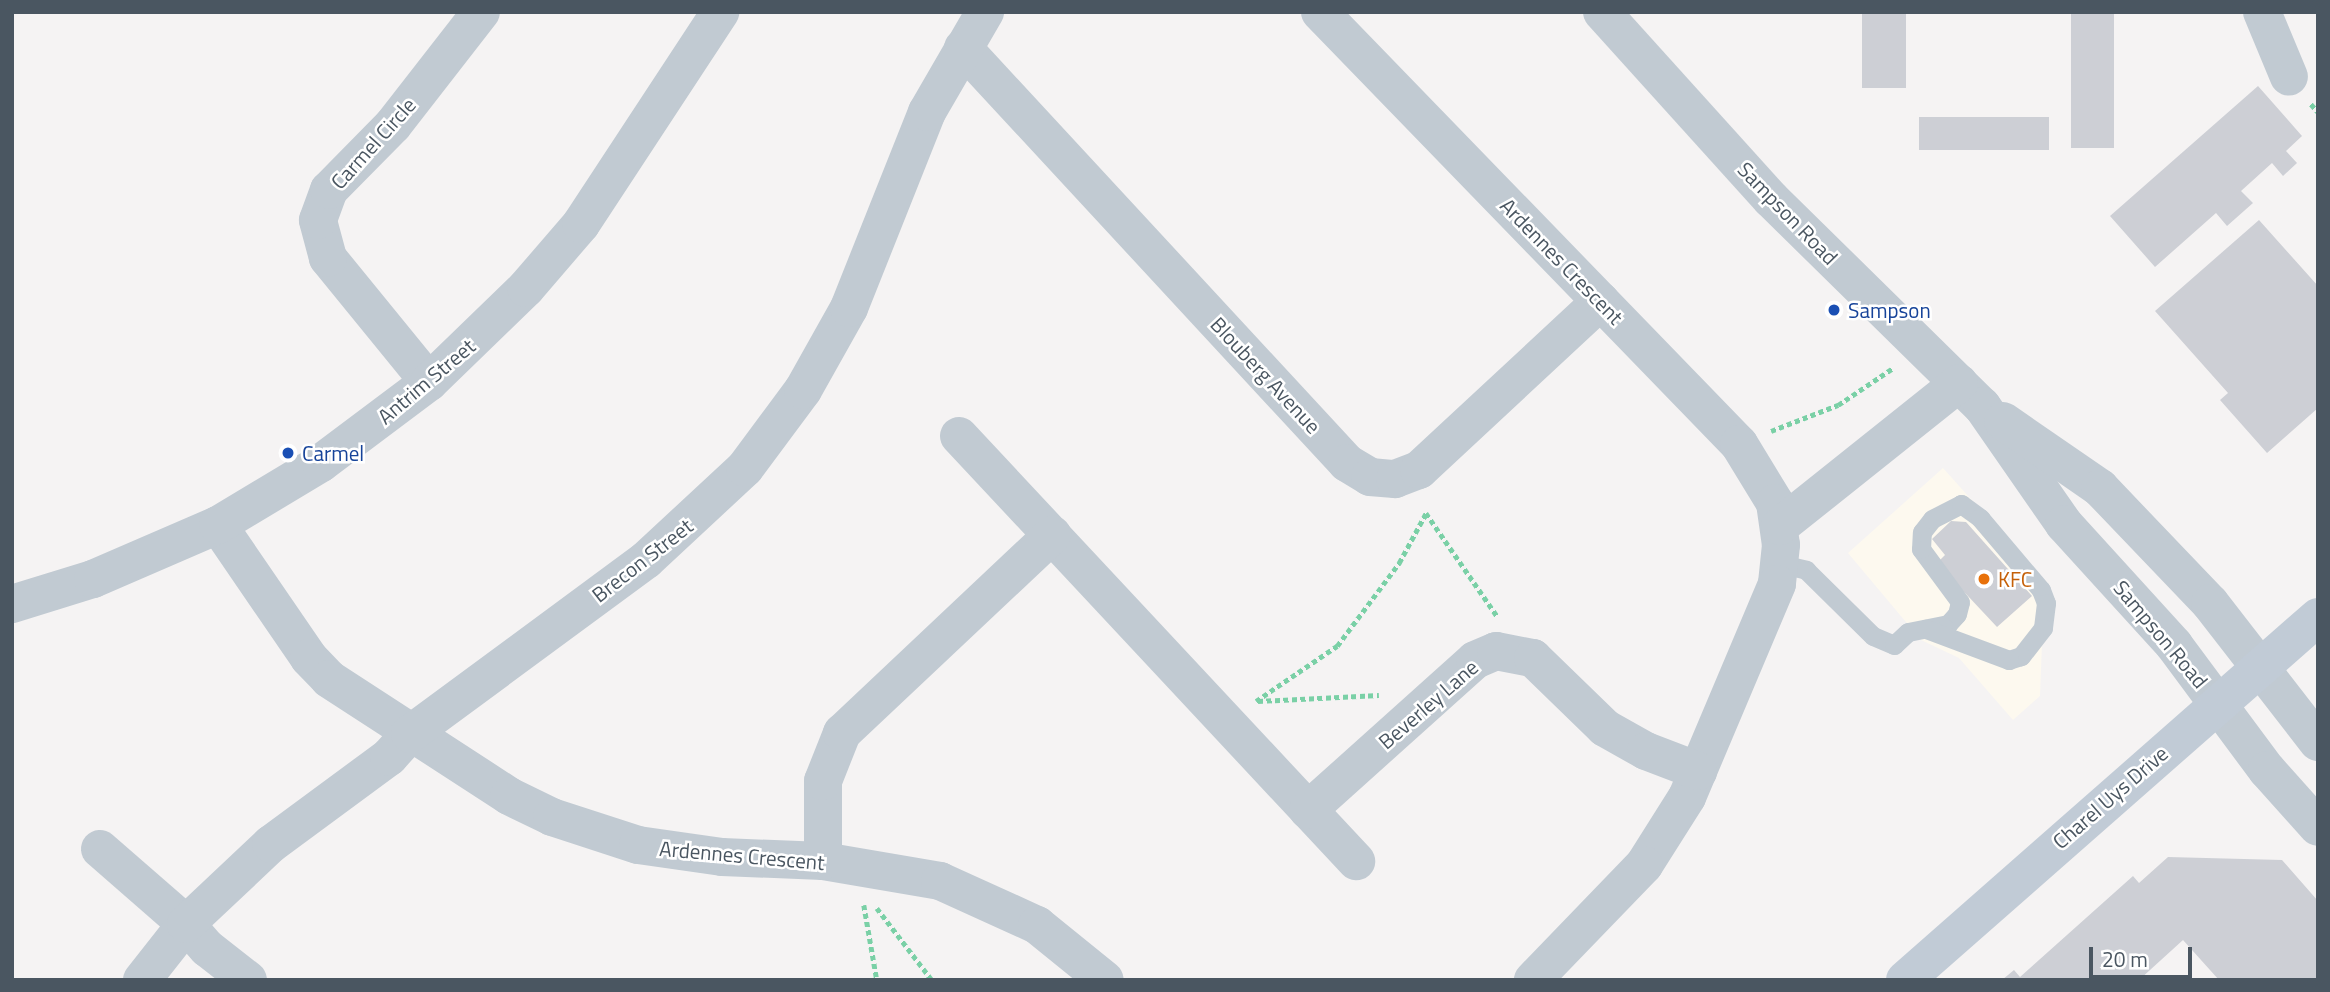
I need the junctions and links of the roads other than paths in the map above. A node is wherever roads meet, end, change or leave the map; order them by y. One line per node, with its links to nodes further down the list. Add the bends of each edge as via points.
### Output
1 (481, 12): 10 (street, Carmel Circle, via 393,125 329,190 318,220 328,258)
2 (720, 12): 10 (street, Antrim Street, via 581,224 526,288)
3 (985, 12): 7 (street, Brecon Street)
4 (1320, 12): 9 (street, Ardennes Crescent)
5 (1602, 12): 11 (street, Sampson Road, via 1771,199)
6 (2262, 12): 8 (street)
7 (963, 48): 9 (street, Blouberg Avenue, via 1347,463 1370,477 1406,476 1419,470); 22 (street, Brecon Street, via 915,137 885,226 849,309 768,440 680,533)
8 (2288, 76)
9 (1601, 301): 14 (street, Ardennes Crescent, via 1739,444 1766,481)
10 (429, 382): 13 (street, Antrim Street, via 321,463)
11 (1970, 394): 14 (street); 20 (street, Sampson Road, via 2100,488 2210,603); 21 (street, Sampson Road, via 2064,524 2174,645)
12 (959, 436): 15 (street)
13 (218, 525): 17 (street, Antrim Street, via 93,579); 22 (street, Ardennes Crescent, via 309,658 347,694)
14 (1780, 526): 16 (street, Ardennes Crescent)
15 (1052, 535): 25 (street, via 1240,711); 28 (street, via 842,733 822,780)
16 (1781, 564): 19 (lane, via 1806,570 1873,636 1894,645 1908,632); 24 (street, Ardennes Crescent, via 1770,604)
17 (12, 604)
18 (2318, 617): 20 (main road, Charel Uys Drive)
19 (1926, 629): 19 (lane, via 1948,624 1960,601 1929,565 1921,549 1922,532 1932,519 1961,504 1980,518 2041,590 2045,617 2028,649 2009,660)
20 (2260, 667): 21 (main road, Charel Uys Drive); 23 (street, Sampson Road)
21 (2217, 703): 26 (street, Sampson Road, via 2267,770); 35 (main road, Charel Uys Drive)
22 (410, 734): 28 (street, Ardennes Crescent, via 509,796 597,833 680,853); 30 (street, Brecon Street, via 389,757 271,844)
23 (2318, 742)
24 (1698, 771): 25 (street, Beverley Lane, via 1646,751 1605,728 1541,664 1523,654 1496,651 1475,660); 34 (street, Ardennes Crescent, via 1675,822 1644,865)
25 (1308, 810): 29 (street)
26 (2318, 827)
27 (100, 849): 30 (street)
28 (823, 860): 33 (street, Ardennes Crescent, via 860,877 900,871 978,894 1037,925)
29 (1356, 862)
30 (186, 924): 31 (street, Brecon Street); 32 (street, via 207,948)
31 (142, 980)
32 (248, 980)
33 (1105, 980)
34 (1533, 980)
35 (1905, 980)

